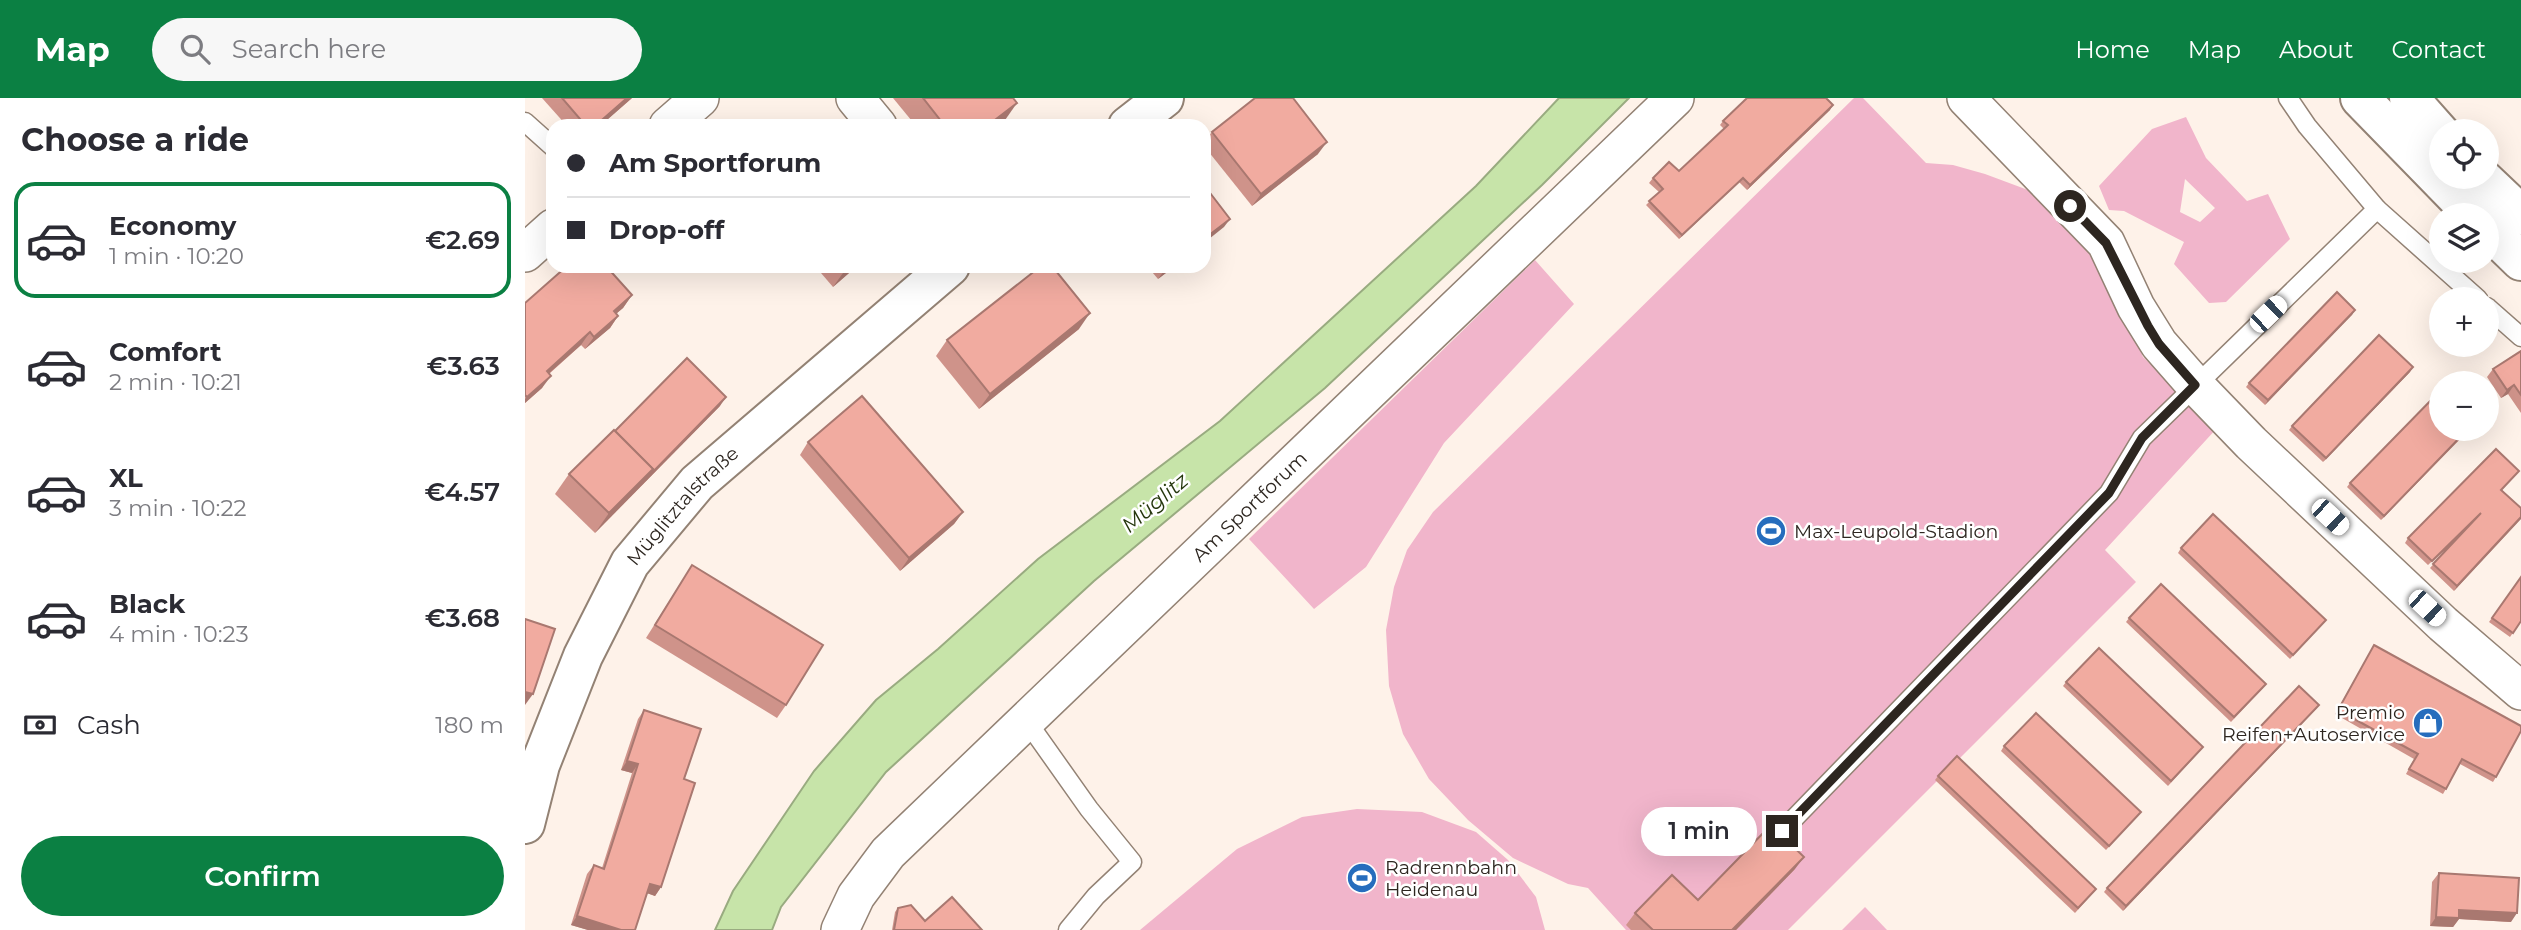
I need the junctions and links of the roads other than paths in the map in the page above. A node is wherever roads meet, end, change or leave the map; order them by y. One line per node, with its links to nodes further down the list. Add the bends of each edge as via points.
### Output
1 (855, 98): 8 (street)
2 (1164, 98): 9 (main road)
3 (1675, 98): 27 (street, Am Sportforum)
4 (1966, 98): 25 (street, via 2106,243 2159,344)
5 (2288, 98): 15 (lane)
6 (2360, 98): 14 (main road)
7 (2409, 98): 10 (main road)
8 (872, 119)
9 (1137, 119)
10 (2429, 120)
11 (525, 122): 12 (lane)
12 (546, 141)
13 (2494, 189): 16 (main road)
14 (2462, 203)
15 (2377, 209): 22 (lane); 25 (lane)
16 (2521, 215)
17 (546, 234): 19 (street)
18 (2499, 240): 20 (main road)
19 (525, 253)
20 (2521, 261)
21 (942, 273): 28 (main road, Müglitztalstraße, via 698,483 630,563)
22 (2465, 287)
23 (2499, 318): 24 (lane)
24 (2521, 337)
25 (2195, 385): 26 (street, via 2443,624); 30 (lane, via 2142,438 2109,493)
26 (2521, 691)
27 (1026, 720): 31 (street, Am Sportforum, via 888,853 856,896); 32 (lane, via 1132,862)
28 (533, 763): 29 (main road, Müglitztalstraße)
29 (525, 824)
30 (1782, 831)
31 (840, 930)
32 (1068, 930)

